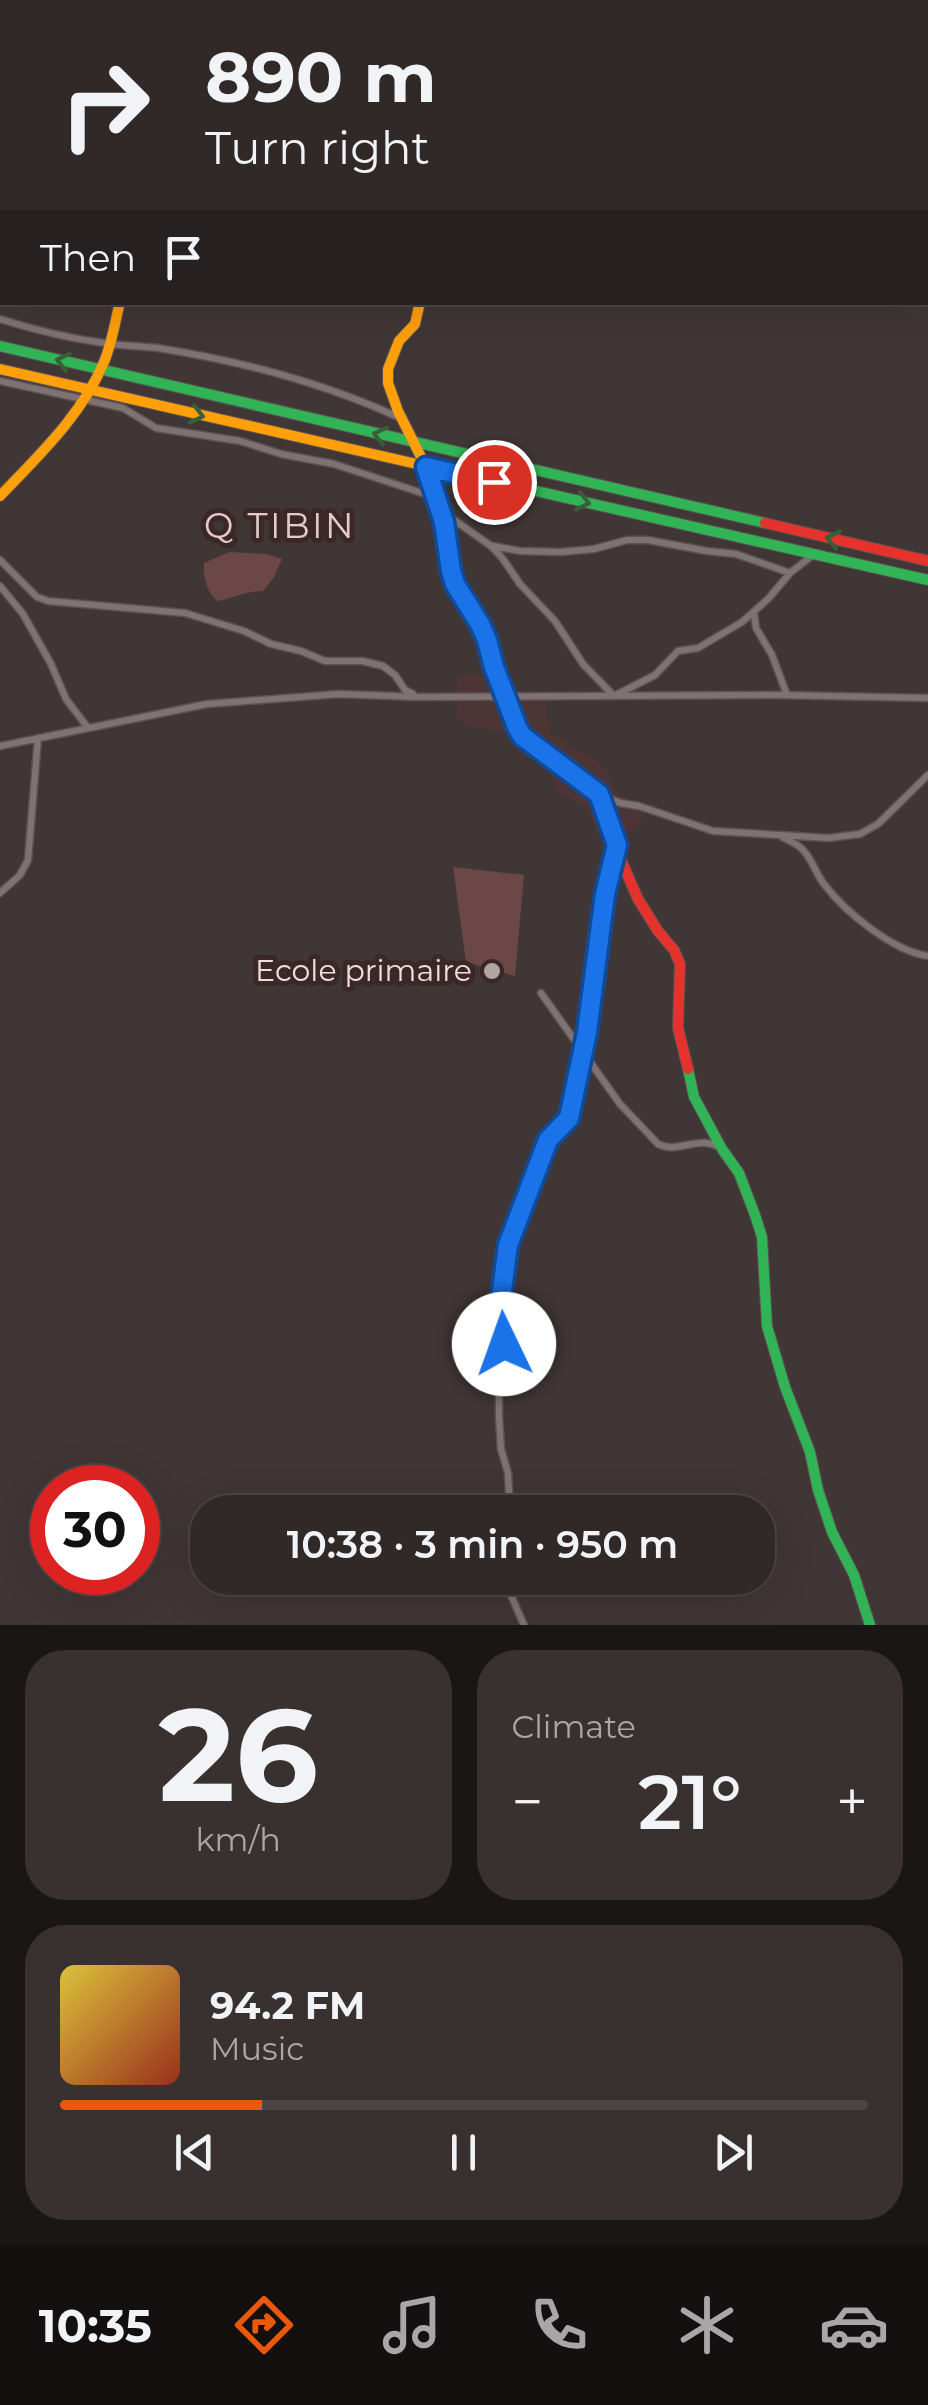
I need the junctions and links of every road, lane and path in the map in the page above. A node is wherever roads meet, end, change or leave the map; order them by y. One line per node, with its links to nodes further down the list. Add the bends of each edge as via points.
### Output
1 (119, 305): 4 (main road)
2 (419, 305): 10 (main road, via 416,324 399,341 388,369)
3 (0, 319): 4 (street)
4 (109, 344): 7 (main road); 10 (street, via 273,373)
5 (0, 346): 7 (main road, one-way to 5)
6 (0, 369): 9 (main road)
7 (100, 369): 9 (main road); 11 (main road, one-way to 7)
8 (0, 381): 9 (street)
9 (86, 394): 12 (main road, one-way to 12); 13 (main road); 14 (street, via 156,428 334,464 412,488)
10 (402, 419): 11 (main road)
11 (414, 442): 12 (main road); 18 (main road, one-way to 11)
12 (426, 467): 14 (main road); 16 (main road, one-way to 16)
13 (0, 496)
14 (440, 506): 15 (street); 24 (main road, via 455,584 480,624)
15 (491, 546): 19 (street, via 561,552 648,540 736,554); 25 (street)
16 (814, 554): 19 (street); 20 (main road)
17 (0, 560): 26 (street, via 48,601 184,612 324,661 383,666)
18 (928, 561)
19 (790, 572): 22 (street)
20 (928, 580)
21 (0, 586): 28 (street, via 24,614)
22 (754, 612): 23 (street); 25 (street, via 698,648 678,651 655,674)
23 (787, 695): 25 (street); 27 (street)
24 (506, 696): 25 (street); 26 (street); 32 (main road, via 522,736)
25 (614, 696)
26 (418, 697): 28 (street, via 339,694 206,704)
27 (928, 698)
28 (88, 728): 29 (street)
29 (38, 738): 30 (street); 35 (street, via 28,860)
30 (0, 746)
31 (928, 775): 33 (street, via 860,834)
32 (599, 794): 33 (street, via 713,831); 34 (main road)
33 (782, 836): 36 (street, via 802,850 825,886 858,918 912,954)
34 (617, 845): 38 (street); 39 (main road, via 638,898 680,964 678,1028 694,1097)
35 (0, 892)
36 (928, 956)
37 (541, 993): 38 (street)
38 (584, 1053): 39 (street, via 658,1144 702,1141); 40 (street, via 569,1118 548,1140 504,1264 499,1416)
39 (722, 1149): 43 (main road, via 739,1173 762,1237 767,1326 832,1532)
40 (509, 1495)
41 (511, 1595): 42 (street)
42 (524, 1625)
43 (870, 1625)

